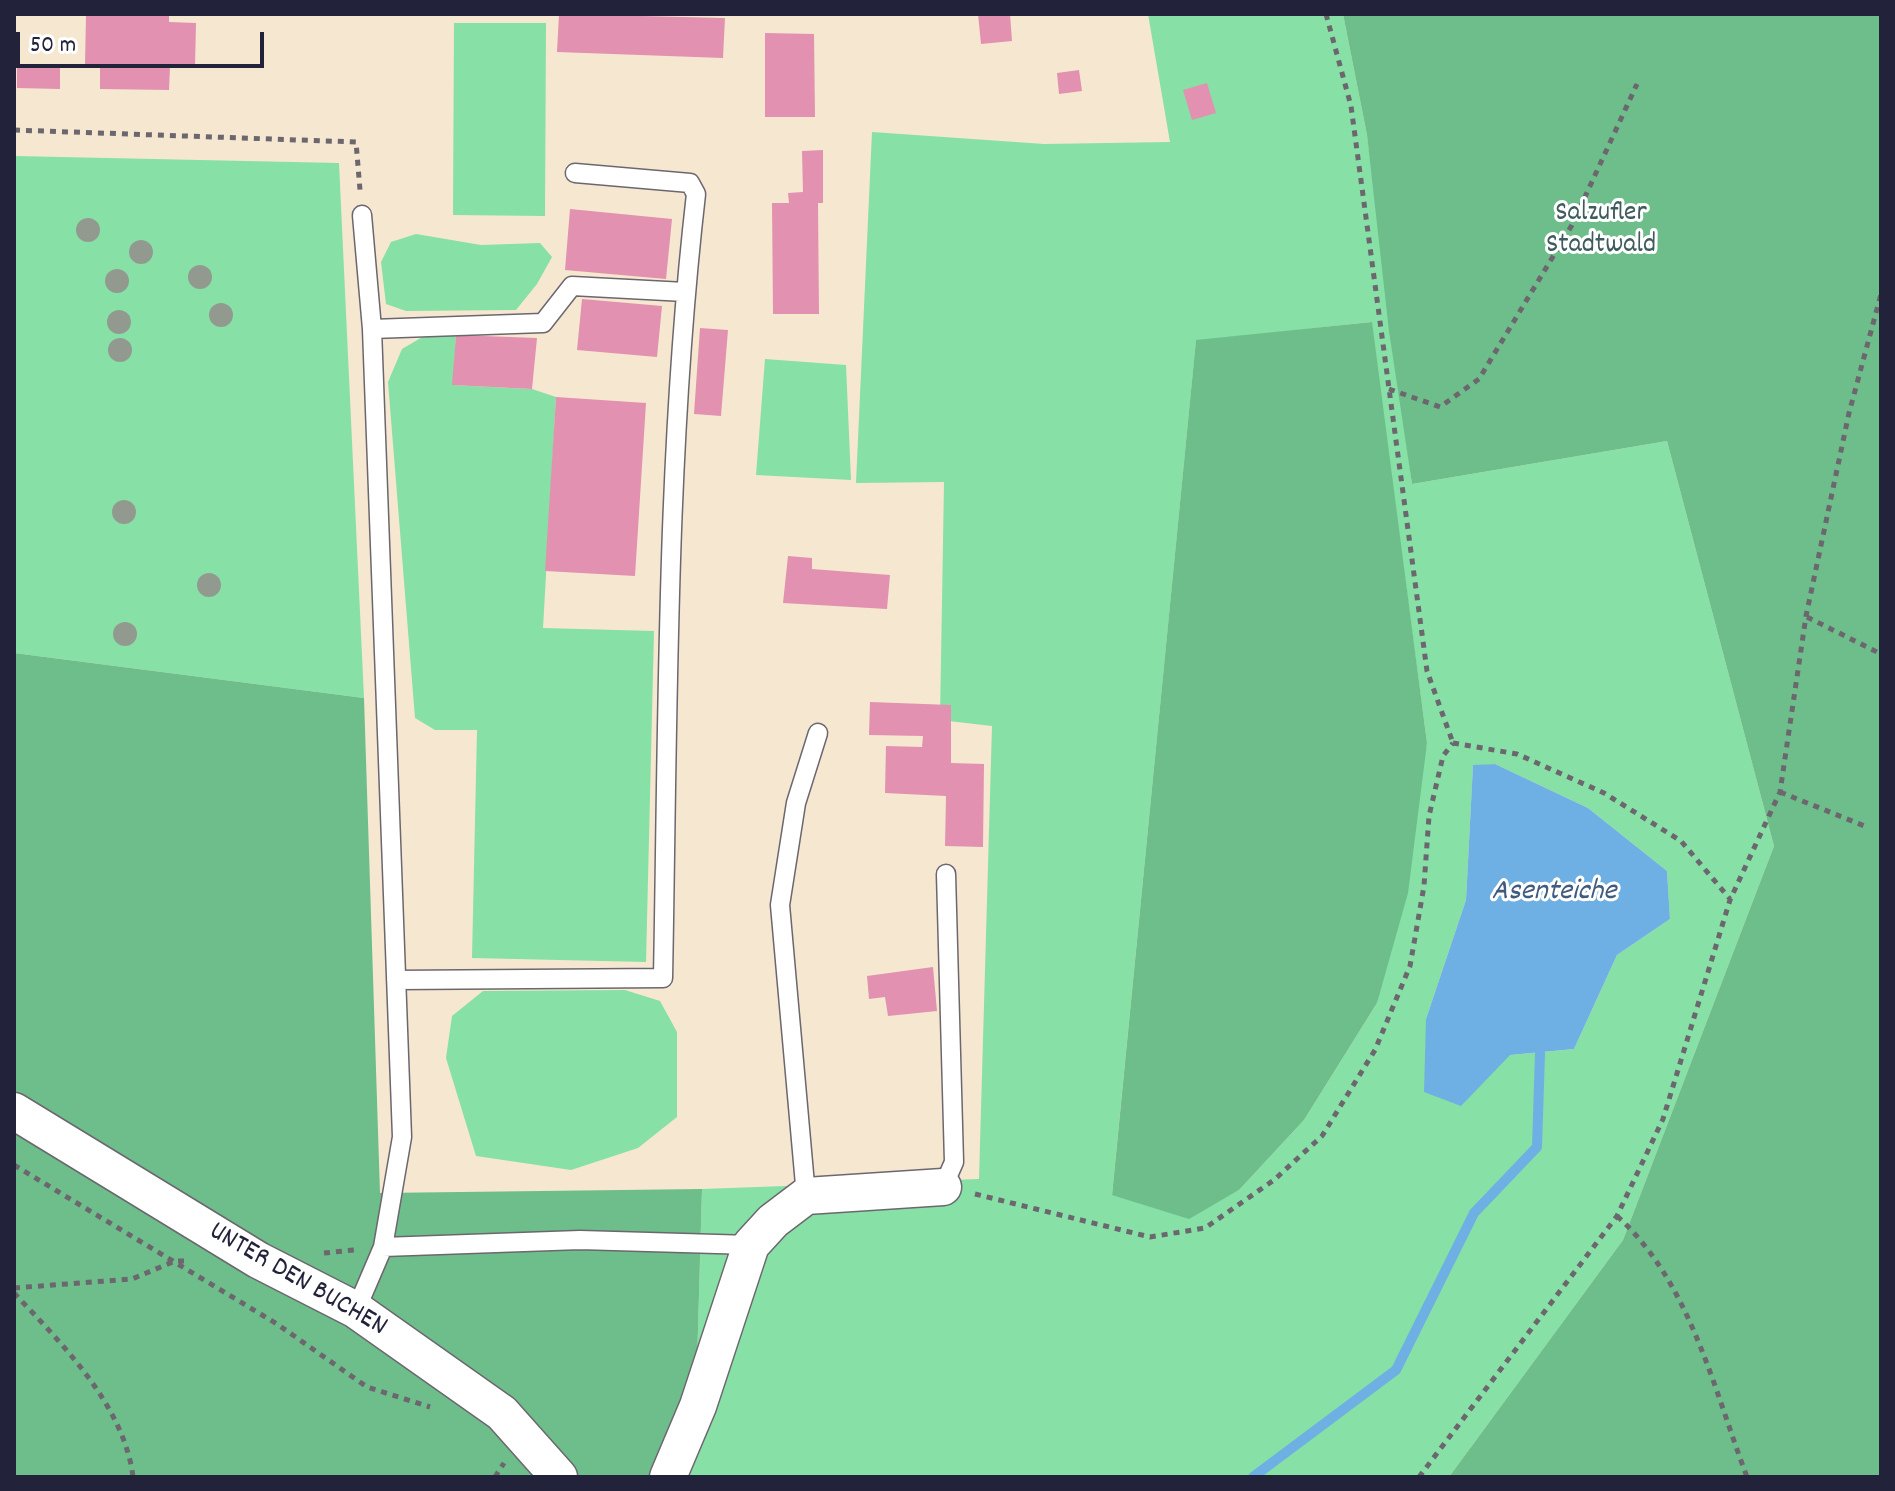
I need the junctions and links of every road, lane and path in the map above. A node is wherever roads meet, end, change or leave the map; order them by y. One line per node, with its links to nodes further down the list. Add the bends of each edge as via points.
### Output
1 (1326, 14): 9 (path, via 1351,106)
2 (1637, 84): 9 (path, via 1572,225 1479,379 1440,407)
3 (14, 130): 5 (path, via 356,142)
4 (575, 173): 6 (lane, via 690,183 696,194)
5 (362, 215): 8 (lane)
6 (685, 292): 8 (lane, via 572,286 543,323); 18 (lane, via 673,494 663,978)
7 (1881, 294): 10 (path, via 1849,413)
8 (372, 329): 18 (lane)
9 (1389, 389): 13 (path, via 1427,671)
10 (1806, 616): 11 (path); 14 (path)
11 (1881, 654)
12 (818, 733): 22 (lane, via 796,803 780,905)
13 (1453, 743): 17 (path, via 1517,754 1604,793 1681,841); 21 (path, via 1443,756 1429,816 1410,966 1375,1050 1322,1136 1274,1180 1205,1228 1150,1237)
14 (1780, 792): 15 (path); 17 (path)
15 (1867, 827)
16 (946, 874): 21 (lane, via 954,1162)
17 (1730, 900): 23 (path, via 1663,1119)
18 (396, 980): 25 (lane, via 402,1137)
19 (14, 1111): 28 (street, UNTER DEN BUCHEN, via 258,1260)
20 (14, 1165): 26 (path)
21 (943, 1187): 22 (street)
22 (806, 1196): 24 (street)
23 (1617, 1216): 37 (path); 38 (path, via 1643,1240 1680,1299)
24 (751, 1245): 25 (lane, via 580,1240); 36 (street, via 698,1406)
25 (383, 1247): 28 (lane)
26 (175, 1261): 27 (path, via 132,1279); 29 (path, via 367,1387)
27 (14, 1290): 33 (path, via 100,1394 130,1450)
28 (356, 1310): 35 (street, UNTER DEN BUCHEN, via 502,1413)
29 (443, 1412)
30 (493, 1452): 31 (path)
31 (505, 1462): 32 (path); 34 (path)
32 (519, 1467)
33 (133, 1477)
34 (495, 1477)
35 (559, 1477)
36 (668, 1477)
37 (1419, 1477)
38 (1747, 1477)

